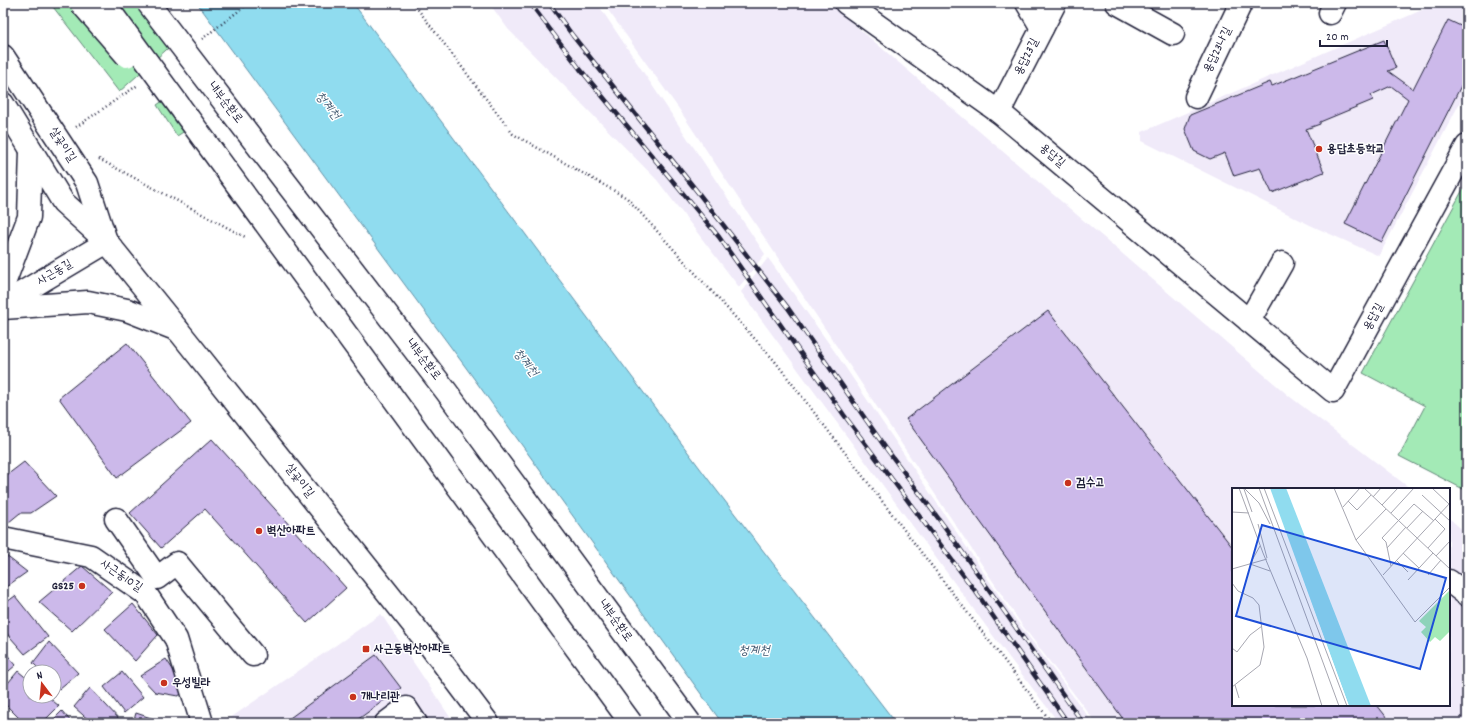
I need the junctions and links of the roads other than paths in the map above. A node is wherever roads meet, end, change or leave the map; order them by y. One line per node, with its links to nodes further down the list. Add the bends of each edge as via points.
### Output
1 (81, 3): 17 (main road, bridge)
2 (104, 3): 17 (main road, bridge)
3 (148, 3): 35 (main road, 내부순환로, bridge, via 446,391)
4 (846, 3): 14 (main road, 용답길)
5 (1027, 3): 9 (main road)
6 (1054, 3): 9 (main road, 용답23길)
7 (1117, 3): 10 (main road)
8 (1241, 3): 12 (main road, 용답23나길)
9 (1042, 28): 14 (main road, 용답23길)
10 (1173, 34)
11 (3, 56): 18 (main road, 살곶이길, via 87,183)
12 (1196, 97)
13 (3, 104): 16 (main road, 살곶이길)
14 (999, 112): 23 (main road, 용답길)
15 (1467, 146): 23 (main road, 용답길, via 1333,391)
16 (31, 150): 18 (main road, 살곶이길, via 63,202); 20 (main road, via 29,217)
17 (221, 163): 34 (main road, bridge)
18 (107, 242): 21 (main road, 사근동길); 24 (main road, 살곶이길)
19 (1282, 263): 23 (main road)
20 (3, 286)
21 (3, 304)
22 (3, 308): 24 (main road, via 88,302 127,310)
23 (1249, 321)
24 (178, 330): 33 (main road, 살곶이길, via 430,646)
25 (116, 519): 29 (main road, via 157,578 177,563)
26 (3, 538): 30 (main road, 사근동10길, via 91,556 146,594 176,639)
27 (1450, 582): 28 (main road)
28 (1467, 595)
29 (253, 655)
30 (202, 723)
31 (386, 723): 32 (main road, via 406,708)
32 (416, 723)
33 (488, 723)
34 (631, 723)
35 (690, 723)

